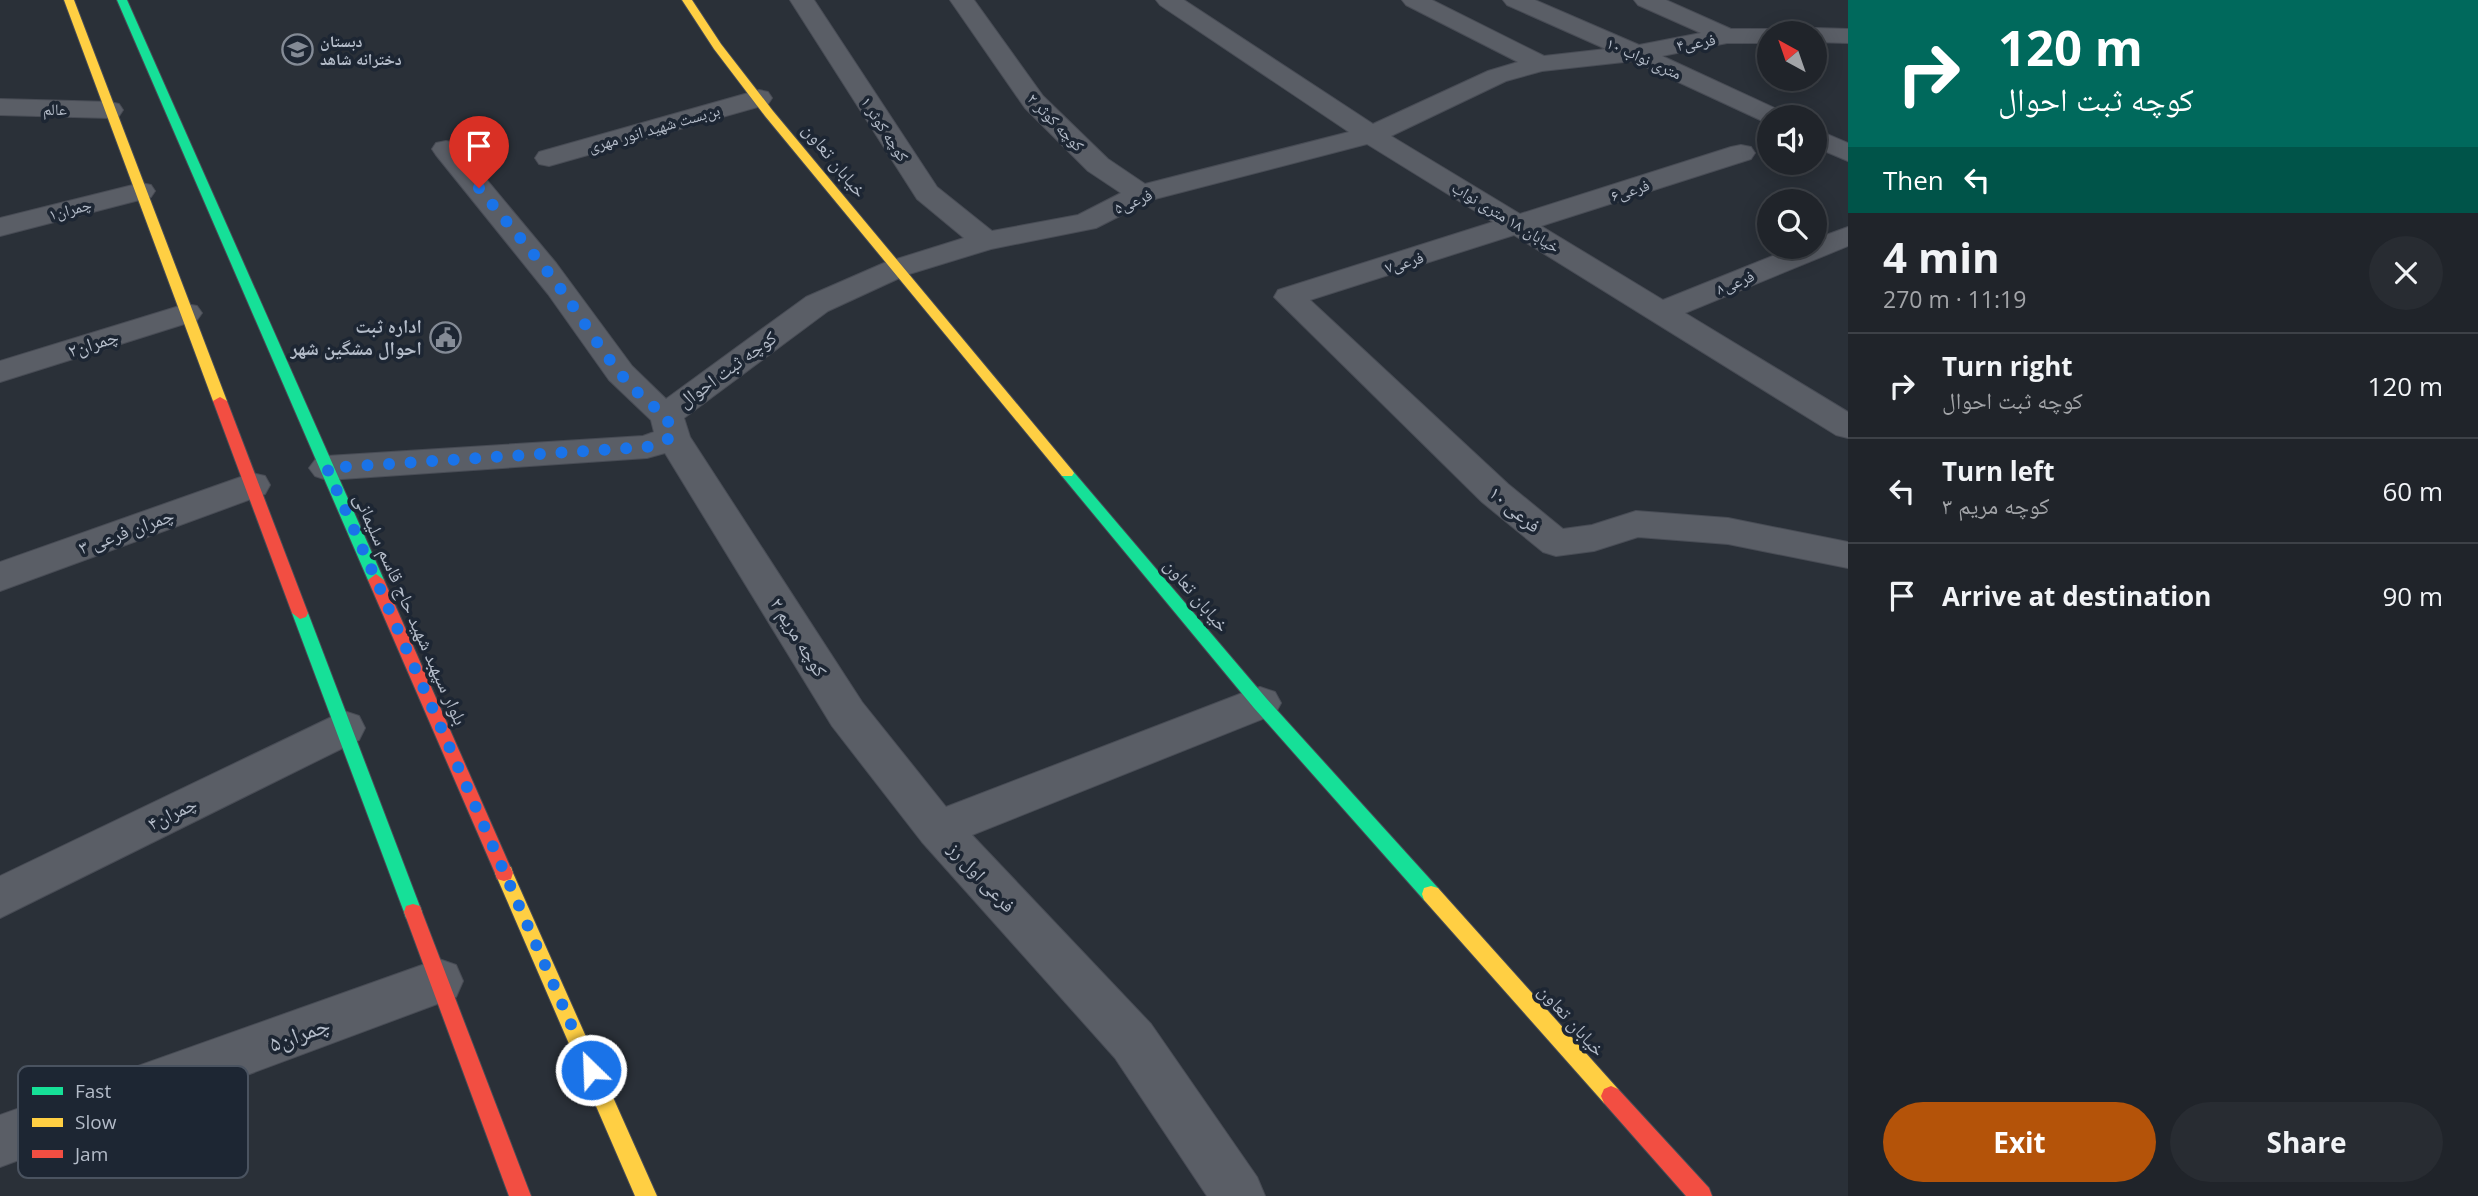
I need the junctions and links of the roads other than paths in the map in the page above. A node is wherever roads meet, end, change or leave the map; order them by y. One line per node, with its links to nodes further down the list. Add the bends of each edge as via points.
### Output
1 (69, 0): 18 (main road)
2 (122, 0): 39 (main road, بلوار سپهبد شهید حاج قاسم سلیمانی)
3 (687, 0): 16 (main road, خیابان تعاون)
4 (802, 0): 31 (street, کوچه کوثر ۱, via 927,193)
5 (962, 0): 27 (street, کوچه کوثر ۲, via 1034,102 1098,165)
6 (1168, 0): 20 (street, خیابان ۱۸ متری نواب)
7 (1414, 0): 15 (street)
8 (1515, 0): 14 (street, ۱۰ متری نواب)
9 (1646, 0): 10 (street)
10 (1727, 36): 11 (street, فرعی۴); 14 (street, فرعی۴)
11 (1757, 36)
12 (1827, 36): 13 (street)
13 (1848, 36)
14 (1636, 53): 15 (street, فرعی۴); 19 (street, ۱۰ متری نواب)
15 (1541, 64): 20 (street, فرعی۴, via 1497,76)
16 (759, 98): 25 (street, بن‌بست شهید انور مهری); 32 (main road, خیابان تعاون)
17 (0, 107): 18 (street, عالم)
18 (110, 110): 26 (main road)
19 (1757, 110)
20 (1371, 135): 27 (street, فرعی۵); 28 (street, خیابان ۱۸ متری نواب)
21 (1827, 143): 24 (street)
22 (446, 149): 38 (street, via 560,288 645,402)
23 (1741, 153): 28 (street, فرعی۶)
24 (1848, 153)
25 (549, 158)
26 (141, 191): 29 (street, چمران۱); 35 (main road)
27 (1141, 194): 31 (street, فرعی۵, via 1086,222)
28 (1520, 226): 33 (street, فرعی۷); 34 (street, خیابان ۱۸ متری نواب)
29 (0, 228)
30 (1848, 236): 34 (street, فرعی۸)
31 (986, 241): 32 (street, فرعی۵)
32 (895, 269): 38 (street, کوچه ثبت احوال, via 817,304); 43 (main road, خیابان تعاون)
33 (1289, 297): 41 (street, فرعی ۱۰, via 1495,493 1556,543 1594,538 1636,524 1728,531)
34 (1660, 312): 37 (street, خیابان ۱۸ متری نواب)
35 (187, 313): 36 (street, چمران۲); 40 (main road)
36 (0, 372)
37 (1841, 417)
38 (669, 426): 39 (street, کوچه ثبت احوال, via 647,447); 45 (street, کوچه مریم ۲, via 846,714)
39 (327, 468): 52 (main road, بلوار سپهبد شهید حاج قاسم سلیمانی)
40 (251, 485): 42 (street, چمران فرعی ۳); 44 (main road)
41 (1848, 555)
42 (0, 577)
43 (1260, 703): 45 (street, فرعی اول رز); 54 (main road, خیابان تعاون)
44 (344, 728): 46 (street, چمران۴); 47 (main road)
45 (938, 829): 53 (street, فرعی اول رز, via 1133,1041)
46 (0, 898)
47 (439, 981): 48 (street, چمران۵); 51 (main road)
48 (206, 1066)
49 (18, 1134): 50 (street, چمران۵)
50 (0, 1141)
51 (520, 1196)
52 (646, 1196)
53 (1238, 1196)
54 (1701, 1196)

